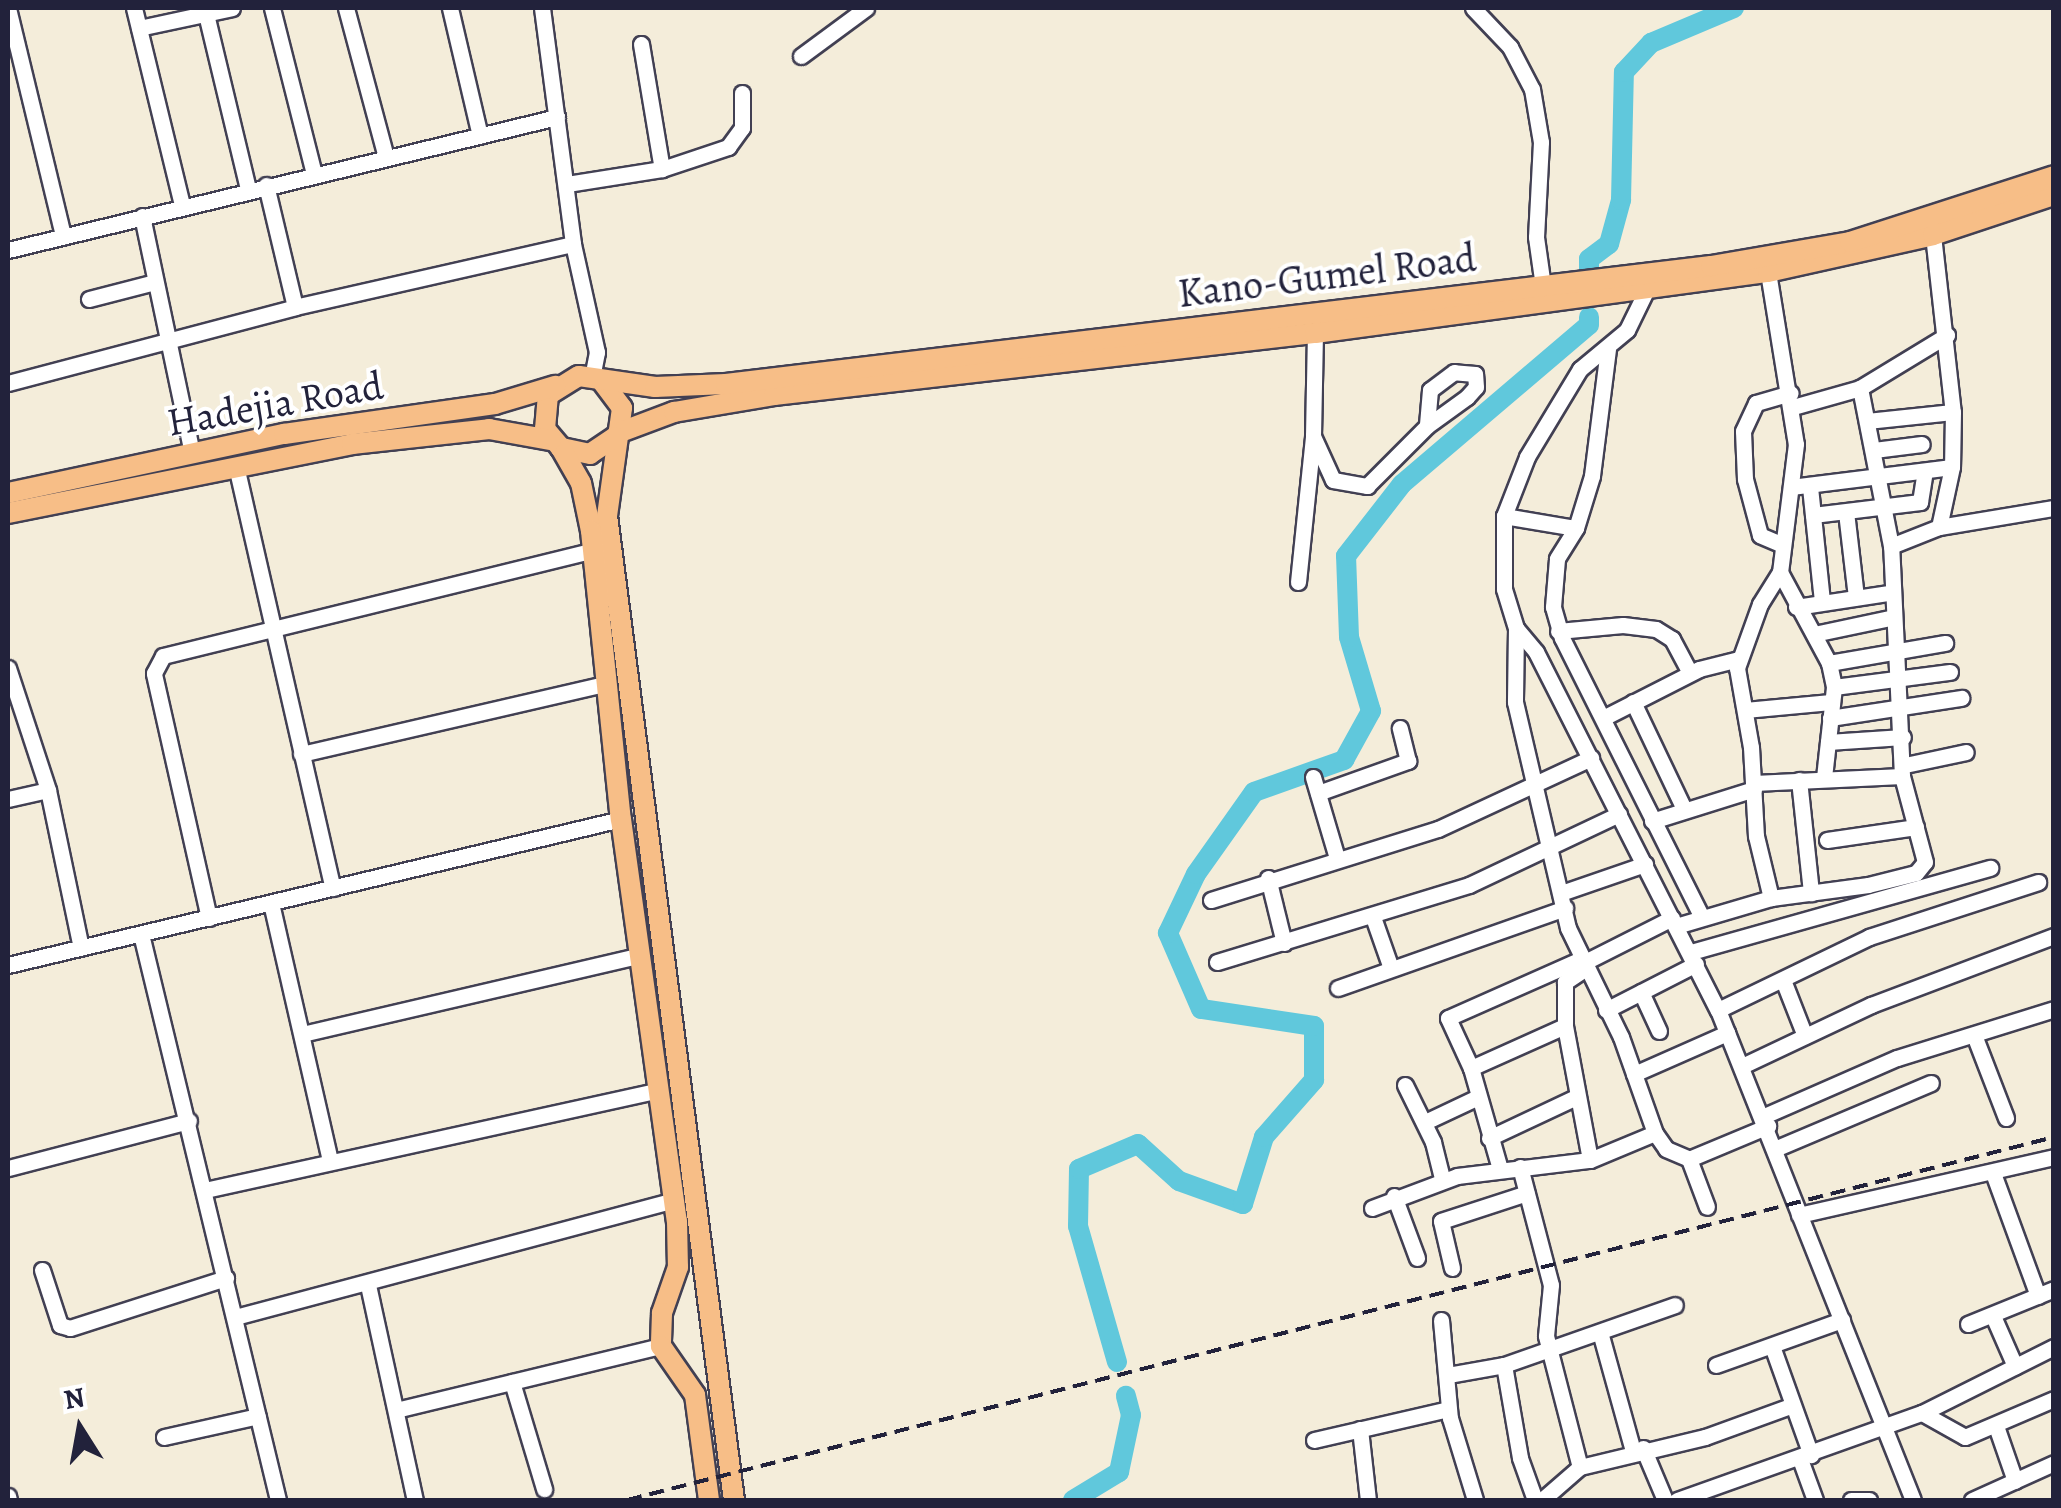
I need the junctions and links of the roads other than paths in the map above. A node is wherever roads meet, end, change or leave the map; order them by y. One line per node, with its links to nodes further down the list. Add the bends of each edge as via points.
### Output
1 (8, 8): 28 (street)
2 (134, 8): 11 (street)
3 (232, 8): 10 (street)
4 (272, 8): 19 (street)
5 (346, 8): 17 (street)
6 (450, 8): 16 (street)
7 (542, 8): 15 (street)
8 (866, 8): 13 (street)
9 (1473, 8): 34 (street, via 1510,48 1532,89 1542,142 1536,237)
10 (206, 14): 11 (street); 23 (street)
11 (139, 28): 25 (street)
12 (641, 44): 18 (street)
13 (801, 56)
14 (742, 92): 18 (street, via 742,128 728,148)
15 (557, 117): 16 (street); 21 (street)
16 (480, 136): 17 (street)
17 (386, 158): 19 (street)
18 (662, 169): 21 (street)
19 (314, 174): 22 (street)
20 (2054, 176): 29 (main road, Kano-Gumel Road)
21 (567, 184): 30 (street)
22 (266, 186): 23 (street); 37 (street)
23 (248, 190): 25 (street)
24 (2054, 195): 27 (main road, Kano-Gumel Road)
25 (182, 205): 26 (street)
26 (142, 216): 28 (street); 33 (street)
27 (1932, 235): 29 (main road, Kano-Gumel Road); 39 (street)
28 (63, 236): 31 (street)
29 (1896, 237): 32 (main road, Kano-Gumel Road); 34 (main road, Kano-Gumel Road)
30 (573, 244): 37 (street); 43 (street, via 597,352)
31 (8, 250)
32 (1768, 272): 35 (main road, Kano-Gumel Road); 47 (street)
33 (155, 282): 36 (street); 41 (street)
34 (1543, 286): 40 (main road, Kano-Gumel Road)
35 (1646, 290): 38 (main road, Kano-Gumel Road); 42 (street, via 1627,330)
36 (88, 298)
37 (296, 307): 41 (street)
38 (1315, 333): 40 (main road, Kano-Gumel Road); 52 (street)
39 (1947, 335): 46 (street); 48 (street)
40 (1192, 338): 43 (main road, Kano-Gumel Road, via 726,384 654,387); 51 (main road, Kano-Gumel Road, via 736,400 660,416)
41 (167, 339): 44 (street); 56 (street)
42 (1608, 349): 69 (street, via 1580,368 1563,395 1527,457); 71 (street, via 1592,476)
43 (596, 378): 45 (main road); 51 (main road, via 622,408)
44 (8, 383)
45 (555, 386): 53 (main road, via 544,406); 56 (main road, Hadejia Road, via 495,404)
46 (1860, 388): 47 (street); 49 (street)
47 (1792, 400): 61 (street); 72 (street, via 1756,402 1742,431 1744,479 1760,536)
48 (1953, 412): 49 (street); 58 (street)
49 (1867, 422): 55 (street)
50 (1427, 426): 52 (street, via 1366,486 1334,480)
51 (617, 435): 53 (main road, via 590,454); 228 (main road, via 607,491 611,555)
52 (1313, 436): 76 (street)
53 (556, 444): 57 (main road, Hadejia Road, via 489,429); 74 (main road, via 580,483)
54 (1922, 444): 55 (street)
55 (1874, 450): 60 (street)
56 (192, 454): 63 (main road, Hadejia Road)
57 (236, 466): 67 (main road, Hadejia Road); 84 (street)
58 (1952, 467): 59 (street); 70 (street)
59 (1925, 471): 60 (street); 64 (street, via 1920,502)
60 (1878, 478): 62 (street); 64 (street)
61 (1791, 487): 62 (street); 72 (street)
62 (1810, 487): 68 (street)
63 (8, 493)
64 (1882, 508): 66 (street); 73 (street)
65 (2052, 508): 70 (street)
66 (1846, 512): 68 (street); 78 (street)
67 (8, 514)
68 (1813, 515): 79 (street)
69 (1504, 516): 71 (street); 82 (street, via 1504,589)
70 (1939, 527): 73 (street)
71 (1576, 528): 83 (street, via 1551,582)
72 (1783, 544): 75 (street)
73 (1891, 546): 77 (street)
74 (593, 550): 84 (street); 94 (main road)
75 (1780, 572): 80 (street); 88 (street)
76 (1298, 582)
77 (1889, 593): 78 (street); 81 (street)
78 (1856, 598): 79 (street)
79 (1822, 602): 80 (street)
80 (1796, 608): 85 (street)
81 (1890, 618): 85 (street); 87 (street)
82 (1516, 628): 106 (street, via 1536,652); 110 (street, via 1515,702)
83 (1558, 630): 92 (street, via 1656,629 1672,639); 100 (street)
84 (272, 632): 105 (street); 134 (street, via 162,656 154,664)
85 (1814, 634): 89 (street)
86 (1946, 643): 87 (street)
87 (1894, 650): 89 (street); 93 (street)
88 (1739, 659): 92 (street); 99 (street)
89 (1829, 663): 97 (street)
90 (8, 668): 112 (street)
91 (1950, 672): 93 (street)
92 (1690, 673): 96 (street)
93 (1897, 680): 97 (street); 98 (street)
94 (608, 682): 105 (street); 116 (main road)
95 (1961, 698): 98 (street)
96 (1633, 702): 100 (street); 114 (street)
97 (1831, 702): 98 (street); 99 (street); 103 (street)
98 (1900, 708): 102 (street)
99 (1745, 710): 111 (street)
100 (1603, 718): 117 (street)
101 (1400, 728): 121 (street, via 1408,761 1315,785)
102 (1903, 737): 103 (street); 107 (street)
103 (1828, 742): 108 (street)
104 (1966, 752): 107 (street)
105 (301, 754): 126 (street)
106 (1591, 758): 110 (street); 115 (street)
107 (1903, 770): 108 (street); 118 (street)
108 (1824, 778): 109 (street)
109 (1798, 780): 111 (street); 127 (street)
110 (1532, 782): 120 (street); 121 (street, via 1438,829)
111 (1754, 786): 114 (street); 128 (street, via 1756,836)
112 (48, 790): 113 (street); 139 (street)
113 (8, 798)
114 (1682, 807): 117 (street)
115 (1619, 814): 120 (street); 122 (street)
116 (621, 820): 126 (street); 140 (main road)
117 (1652, 821): 133 (street)
118 (1916, 827): 119 (street); 127 (street, via 1924,854 1920,871)
119 (1828, 840)
120 (1552, 850): 130 (street); 132 (street)
121 (1337, 858): 124 (street)
122 (1645, 864): 130 (street); 135 (street)
123 (1990, 868): 141 (street)
124 (1268, 878): 129 (street); 138 (street)
125 (2038, 882): 146 (street, via 1869,937)
126 (333, 888): 131 (street)
127 (1811, 893): 128 (street)
128 (1771, 898): 133 (street)
129 (1211, 900)
130 (1563, 901): 144 (street); 145 (street)
131 (271, 903): 134 (street); 155 (street)
132 (1373, 916): 138 (street); 145 (street)
133 (1702, 917): 135 (street)
134 (208, 918): 136 (street)
135 (1674, 922): 141 (street); 144 (street)
136 (142, 934): 139 (street); 168 (street)
137 (2054, 936): 157 (street)
138 (1284, 942): 142 (street)
139 (81, 948): 143 (street)
140 (638, 956): 155 (street); 163 (main road)
141 (1694, 958): 148 (street); 151 (street)
142 (1217, 962)
143 (8, 965)
144 (1582, 965): 150 (street); 152 (street, via 1564,982); 159 (street, via 1448,1016)
145 (1391, 968): 147 (street)
146 (1783, 980): 151 (street); 157 (street)
147 (1338, 988)
148 (1641, 992): 150 (street); 153 (street)
149 (2054, 1008): 156 (street)
150 (1606, 1010): 160 (street)
151 (1718, 1010): 154 (street)
152 (1565, 1026): 159 (street); 164 (street)
153 (1659, 1032)
154 (1727, 1033): 158 (street); 160 (street)
155 (302, 1034): 174 (street)
156 (1974, 1035): 166 (street); 167 (street, via 1898,1058)
157 (1805, 1036): 158 (street)
158 (1742, 1066): 167 (street)
159 (1471, 1068): 165 (street)
160 (1634, 1074): 170 (street)
161 (1931, 1084): 172 (street)
162 (1405, 1085): 169 (street)
163 (658, 1090): 174 (street); 185 (main road)
164 (1576, 1097): 171 (street); 175 (street)
165 (1476, 1098): 169 (street); 171 (street)
166 (2006, 1118)
167 (1766, 1121): 172 (street); 176 (street)
168 (189, 1122): 178 (street); 182 (street)
169 (1425, 1122): 181 (street)
170 (1655, 1133): 175 (street); 176 (street)
171 (1489, 1138): 179 (street)
172 (1777, 1148): 188 (street)
173 (2054, 1157): 180 (street)
174 (330, 1160): 182 (street)
175 (1590, 1160): 177 (street)
176 (1689, 1160): 186 (street)
177 (1520, 1167): 179 (street); 183 (street)
178 (8, 1168)
179 (1500, 1169): 181 (street)
180 (1993, 1173): 188 (street); 194 (street)
181 (1442, 1179): 184 (street)
182 (205, 1190): 192 (street)
183 (1527, 1193): 190 (street, via 1442,1222); 205 (street, via 1551,1285 1544,1325)
184 (1394, 1196): 187 (street); 189 (street)
185 (674, 1200): 193 (street); 202 (main road, via 678,1267 662,1313)
186 (1707, 1206)
187 (1372, 1208)
188 (1799, 1216): 199 (street)
189 (1417, 1258)
190 (1452, 1268)
191 (42, 1270): 192 (street, via 60,1325 70,1328)
192 (226, 1278): 197 (street)
193 (368, 1285): 197 (street); 214 (street)
194 (2046, 1293): 196 (street)
195 (1675, 1305): 201 (street)
196 (1993, 1316): 200 (street); 208 (street)
197 (235, 1317): 216 (street)
198 (1441, 1320): 209 (street)
199 (1842, 1320): 203 (street); 217 (street)
200 (1968, 1324)
201 (1600, 1332): 205 (street); 222 (street)
202 (661, 1346): 210 (street); 229 (main road, via 695,1395)
203 (1772, 1346): 206 (street); 212 (street)
204 (2054, 1347): 208 (street)
205 (1550, 1350): 207 (street); 225 (street)
206 (1716, 1364)
207 (1504, 1365): 209 (street); 234 (street, via 1520,1458)
208 (2015, 1366): 215 (street)
209 (1448, 1375): 213 (street)
210 (512, 1382): 214 (street); 227 (street)
211 (2054, 1399): 218 (street)
212 (1790, 1406): 222 (street, via 1705,1436); 223 (street)
213 (1448, 1409): 219 (street); 233 (street)
214 (396, 1410): 231 (street)
215 (1922, 1413): 217 (street); 218 (street, via 1958,1436)
216 (258, 1416): 220 (street); 230 (street)
217 (1882, 1426): 223 (street); 240 (street)
218 (1996, 1426): 226 (street)
219 (1360, 1429): 221 (street); 232 (street)
220 (164, 1437)
221 (1314, 1440)
222 (1638, 1450): 225 (street); 235 (street)
223 (1806, 1457): 236 (street); 237 (street)
224 (2054, 1463): 226 (street)
225 (1580, 1467): 234 (street)
226 (2015, 1480): 241 (street)
227 (544, 1489)
228 (733, 1492): 229 (main road)
229 (708, 1493)
230 (278, 1500)
231 (415, 1500)
232 (1368, 1500)
233 (1475, 1500)
234 (1542, 1500)
235 (1665, 1500)
236 (1677, 1500)
237 (1816, 1500)
238 (1851, 1500): 239 (street)
239 (1869, 1500)
240 (1913, 1500)
241 (1972, 1500)

